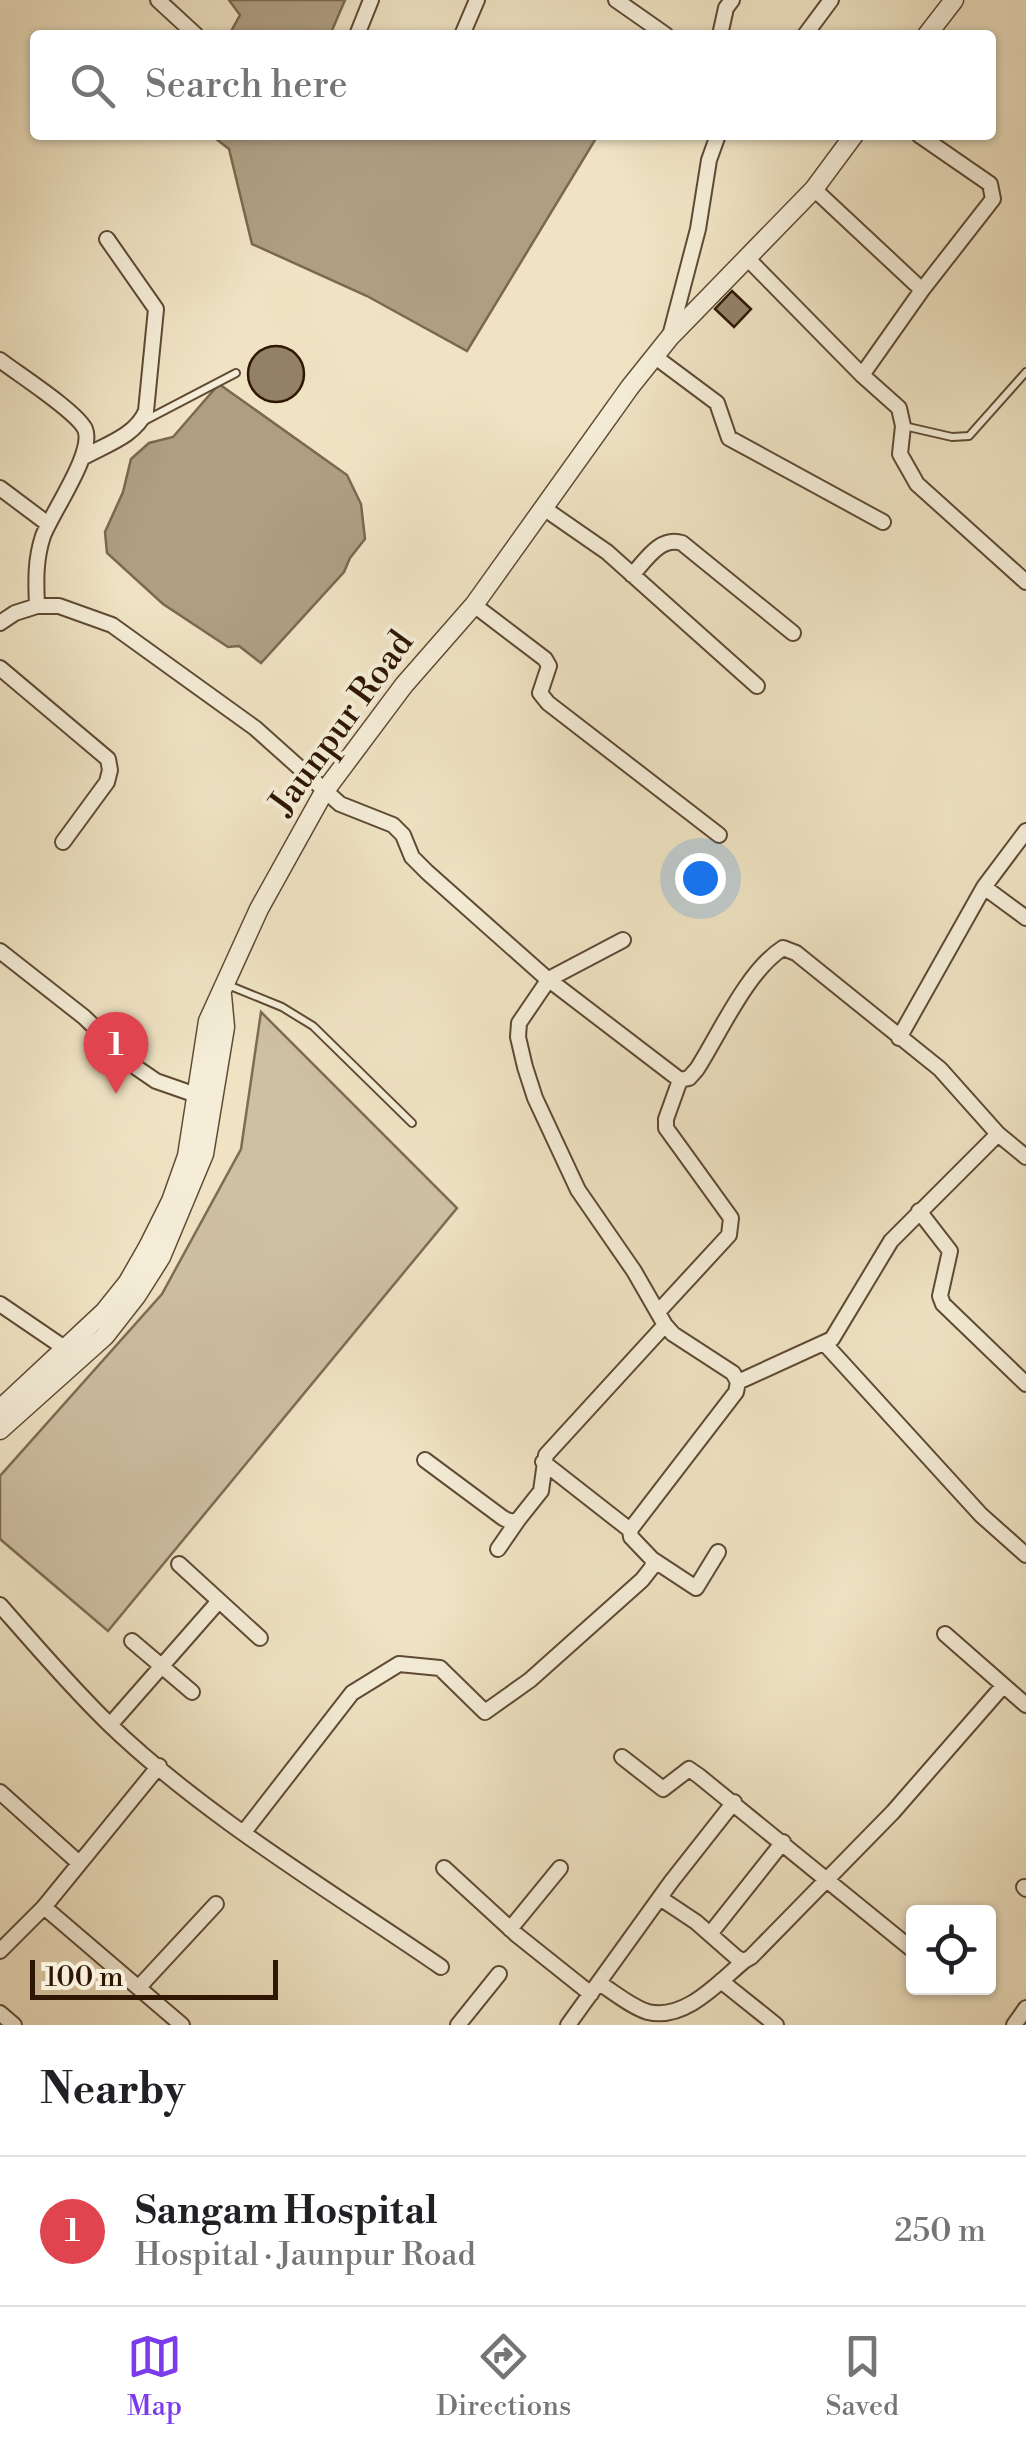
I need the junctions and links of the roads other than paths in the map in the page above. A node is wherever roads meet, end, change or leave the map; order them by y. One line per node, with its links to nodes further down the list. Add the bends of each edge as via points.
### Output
1 (158, 0): 8 (street)
2 (371, 0): 9 (street)
3 (477, 0): 10 (street)
4 (616, 0): 11 (street)
5 (732, 0): 12 (street)
6 (831, 0): 13 (street)
7 (954, 0): 14 (street)
8 (191, 30)
9 (359, 30)
10 (464, 30)
11 (659, 30)
12 (721, 30)
13 (809, 30)
14 (931, 30)
15 (716, 140): 22 (street)
16 (850, 140): 18 (street, Jaunpur Road)
17 (926, 140): 21 (street, via 994,191)
18 (814, 190): 20 (street, Jaunpur Road); 21 (street)
19 (107, 239): 28 (street, via 156,309)
20 (748, 259): 22 (street, Jaunpur Road); 27 (street)
21 (922, 290): 27 (street)
22 (670, 337): 23 (street, Jaunpur Road)
23 (654, 356): 32 (street, Jaunpur Road); 33 (street, via 717,403 729,438)
24 (0, 360): 30 (street, via 72,415 85,430)
25 (1026, 372): 29 (lane, via 970,436)
26 (236, 373): 28 (lane)
27 (862, 375): 29 (street, via 899,408)
28 (141, 422): 30 (street)
29 (903, 426): 36 (street, via 900,454 917,484)
30 (84, 456): 34 (street)
31 (0, 488): 34 (street)
32 (545, 510): 35 (street); 37 (street, Jaunpur Road)
33 (883, 522)
34 (48, 524): 38 (street, via 36,570)
35 (632, 574): 40 (street, via 664,542 682,543); 42 (street)
36 (1026, 582)
37 (474, 605): 43 (street, Jaunpur Road); 45 (street, via 546,659 540,693 548,703)
38 (37, 606): 39 (street); 43 (street, via 59,606 112,625 255,728)
39 (0, 623)
40 (793, 632)
41 (0, 668): 46 (street, via 108,759 108,782)
42 (757, 686)
43 (324, 792): 51 (street, via 352,811 393,825 427,872); 52 (street, Jaunpur Road, via 259,909)
44 (1026, 830): 47 (street)
45 (719, 835)
46 (63, 842)
47 (984, 887): 48 (street); 53 (street)
48 (1026, 918)
49 (623, 940): 51 (street)
50 (0, 951): 55 (street, via 137,1068)
51 (548, 979): 54 (street); 61 (street, via 519,1023 534,1098 578,1190)
52 (224, 989): 55 (street, via 225,1027); 56 (lane, via 282,1007 313,1026)
53 (899, 1038): 54 (street, via 783,948 756,973 697,1069); 57 (street, via 952,1080)
54 (680, 1080): 61 (street, via 666,1128 732,1227)
55 (205, 1099): 63 (street, via 181,1178 148,1248 104,1312); 67 (street, via 198,1175 161,1257 106,1336)
56 (412, 1123)
57 (998, 1134): 58 (street); 59 (street)
58 (1026, 1157)
59 (919, 1212): 62 (street, via 880,1256); 65 (street, via 950,1251 944,1304)
60 (0, 1304): 63 (street)
61 (661, 1318): 64 (street); 69 (street)
62 (825, 1344): 64 (street); 74 (street, via 982,1515)
63 (66, 1348): 66 (street)
64 (738, 1382): 71 (street, via 729,1404)
65 (1026, 1384)
66 (0, 1409)
67 (0, 1430)
68 (425, 1460): 70 (street, via 503,1518)
69 (543, 1462): 70 (street, via 541,1492); 71 (street)
70 (518, 1520): 72 (street)
71 (630, 1530): 75 (street)
72 (498, 1548)
73 (718, 1552): 75 (street, via 696,1588)
74 (1025, 1552)
75 (652, 1559): 91 (street, via 642,1580 485,1712 440,1668 399,1664 352,1693)
76 (180, 1564): 77 (street)
77 (218, 1602): 80 (street); 82 (street)
78 (0, 1605): 86 (street)
79 (944, 1634): 83 (street)
80 (260, 1638)
81 (132, 1641): 82 (street)
82 (162, 1666): 84 (street); 86 (street)
83 (1003, 1686): 85 (street); 96 (street)
84 (192, 1692)
85 (1026, 1705)
86 (110, 1725): 88 (street)
87 (622, 1757): 90 (street, via 663,1788 688,1770)
88 (159, 1766): 91 (street); 93 (street)
89 (0, 1792): 93 (street)
90 (734, 1802): 92 (street); 97 (street)
91 (244, 1832): 105 (street)
92 (783, 1842): 96 (street); 101 (street)
93 (79, 1863): 99 (street)
94 (444, 1868): 100 (street)
95 (560, 1868): 100 (street)
96 (828, 1878): 103 (street); 104 (street)
97 (660, 1898): 101 (street); 109 (street)
98 (216, 1904): 108 (street)
99 (44, 1907): 102 (street); 108 (street)
100 (510, 1929): 109 (street)
101 (710, 1934): 104 (street)
102 (3, 1943)
103 (906, 1944)
104 (744, 1961): 107 (street)
105 (441, 1967)
106 (499, 1974): 114 (street)
107 (721, 1980): 109 (street, via 694,2002 664,2013); 116 (street)
108 (139, 1986): 113 (street)
109 (595, 1989): 115 (street)
110 (1026, 2008): 117 (street)
111 (0, 2013): 112 (street)
112 (14, 2025)
113 (182, 2025)
114 (458, 2025)
115 (568, 2025)
116 (776, 2025)
117 (1014, 2025)

